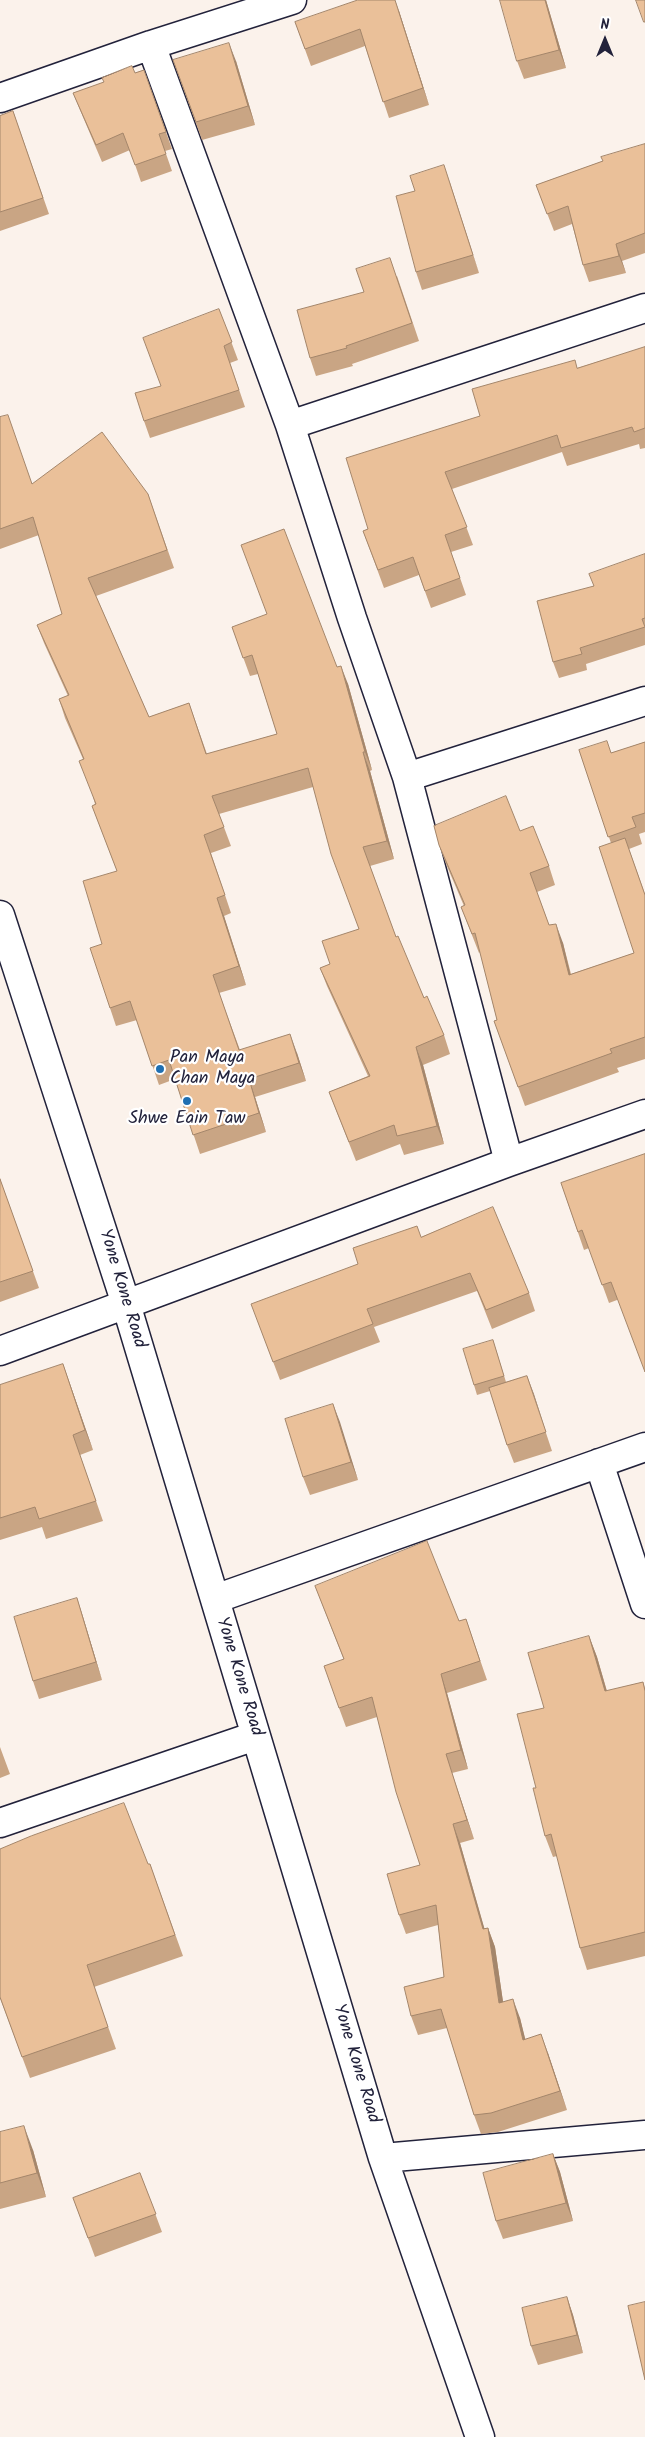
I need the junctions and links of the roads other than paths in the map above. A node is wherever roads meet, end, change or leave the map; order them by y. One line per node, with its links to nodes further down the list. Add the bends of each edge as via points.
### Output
1 (292, 0): 2 (street)
2 (151, 45): 3 (street); 5 (street)
3 (0, 98)
4 (645, 308): 5 (street)
5 (290, 425): 7 (street)
6 (645, 701): 7 (street)
7 (407, 777): 10 (street)
8 (0, 915): 11 (street, Yone Kone Road)
9 (645, 1114): 10 (street)
10 (509, 1162): 11 (street)
11 (126, 1304): 12 (street); 15 (street, Yone Kone Road)
12 (0, 1351)
13 (645, 1447): 14 (street)
14 (599, 1463): 15 (street); 16 (street)
15 (215, 1599): 17 (street, Yone Kone Road)
16 (645, 1604)
17 (255, 1736): 18 (street); 20 (street, Yone Kone Road)
18 (0, 1823)
19 (645, 2135): 20 (street)
20 (383, 2158): 21 (street, Yone Kone Road)
21 (480, 2437)

